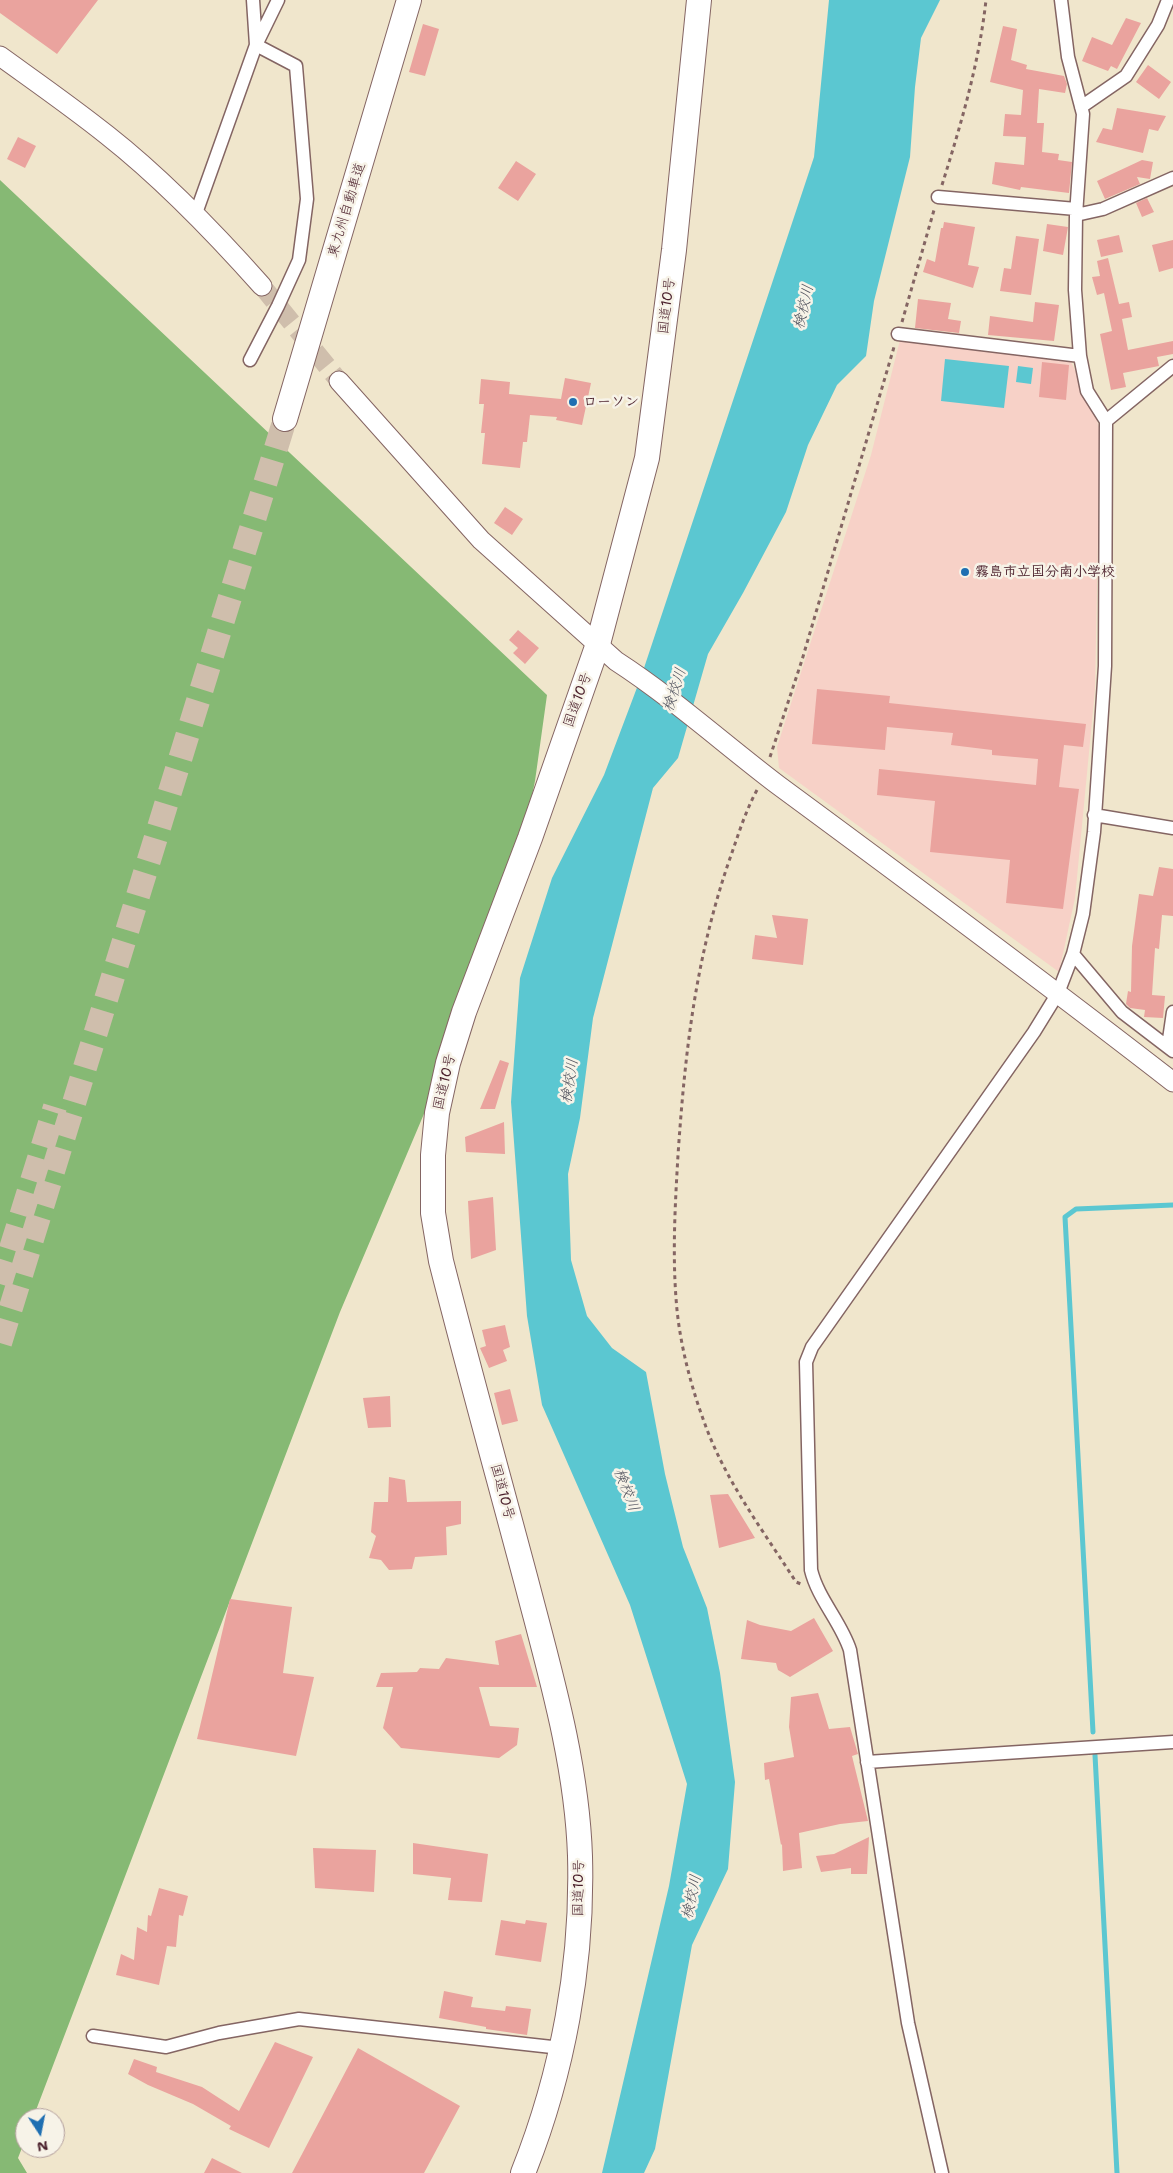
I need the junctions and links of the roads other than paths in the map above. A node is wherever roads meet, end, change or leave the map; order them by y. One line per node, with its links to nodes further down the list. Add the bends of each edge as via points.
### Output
1 (253, 0): 8 (street)
2 (278, 0): 8 (street)
3 (394, 0): 4 (highway, 東九州自動車道, via 278,418)
4 (409, 0)
5 (699, 0): 22 (highway, 国道10号, via 674,250 647,458)
6 (1061, 0): 10 (street, via 1068,57)
7 (1168, 0): 10 (street, via 1158,25 1126,76)
8 (256, 45): 14 (street); 18 (street, via 296,66 307,199 300,260)
9 (0, 56): 14 (main road, via 107,135 161,181)
10 (1081, 107): 13 (street, via 1083,139)
11 (1173, 178): 13 (street, via 1103,209)
12 (938, 197): 13 (street)
13 (1076, 212): 17 (street)
14 (195, 216): 15 (main road)
15 (262, 286)
16 (898, 334): 17 (street)
17 (1080, 356): 21 (street, via 1087,391)
18 (250, 360)
19 (1173, 366): 21 (street)
20 (340, 380): 22 (main road, via 482,540)
21 (1106, 421): 23 (street, via 1105,666)
22 (598, 644): 26 (main road, via 765,775); 33 (highway, 国道10号, via 464,1012 437,1113 433,1155 433,1213 441,1261 558,1702 571,1770 577,1819 580,1899 575,1974)
23 (1094, 815): 24 (street); 25 (street, via 1083,914)
24 (1173, 828)
25 (1073, 954): 26 (street); 28 (street, via 1122,1012)
26 (1058, 993): 29 (main road); 31 (street, via 1034,1032 812,1347 806,1362 811,1570 850,1650)
27 (1173, 1012): 28 (street)
28 (1171, 1048)
29 (1173, 1082)
30 (1173, 1742): 31 (street)
31 (867, 1762): 35 (street, via 908,2023)
32 (93, 2036): 33 (street, via 166,2048 219,2033 299,2019)
33 (561, 2048): 34 (highway, 国道10号, via 541,2129)
34 (523, 2173)
35 (942, 2173)

